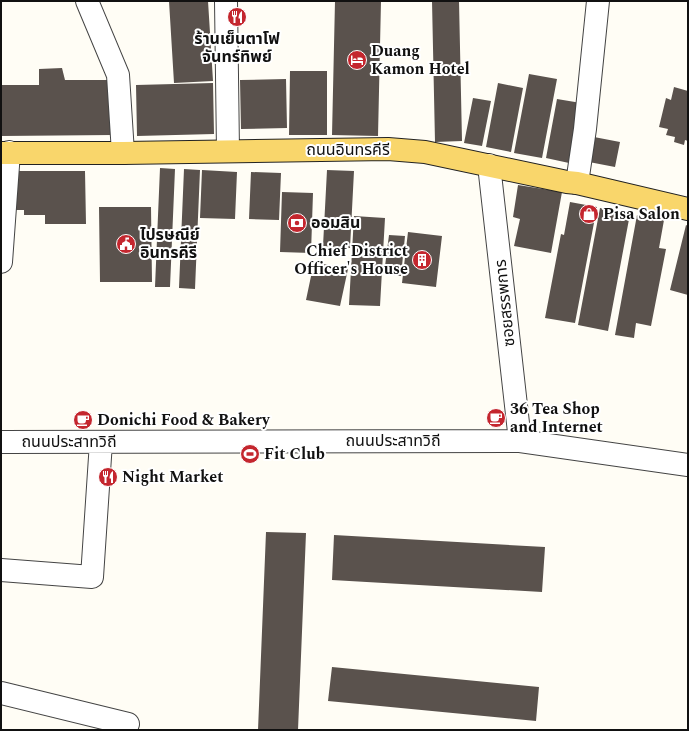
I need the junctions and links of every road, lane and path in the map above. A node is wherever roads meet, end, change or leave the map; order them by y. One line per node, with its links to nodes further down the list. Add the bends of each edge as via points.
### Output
1 (87, 1): 6 (street, via 118,75)
2 (226, 1): 4 (street)
3 (598, 1): 8 (street)
4 (228, 151): 6 (main road, ถนนอินทรคีรี); 7 (main road, ถนนอินทรคีรี, via 388,149 425,152)
5 (5, 152): 6 (main road, ถนนอินทรคีรี); 9 (street); 11 (street)
6 (123, 153)
7 (489, 165): 8 (main road, ถนนอินทรคีรี); 12 (street, ซอยสรรพการ)
8 (577, 183): 10 (main road, ถนนอินทรคีรี)
9 (1, 206)
10 (688, 209)
11 (1, 262)
12 (520, 441): 14 (street, ถนนประสาทวิถี); 15 (street, ถนนประสาทวิถี)
13 (1, 442): 14 (street, ถนนประสาทวิถี)
14 (100, 442): 16 (street, via 92,577)
15 (688, 465)
16 (1, 570)
17 (1, 693): 18 (street)
18 (128, 724)

